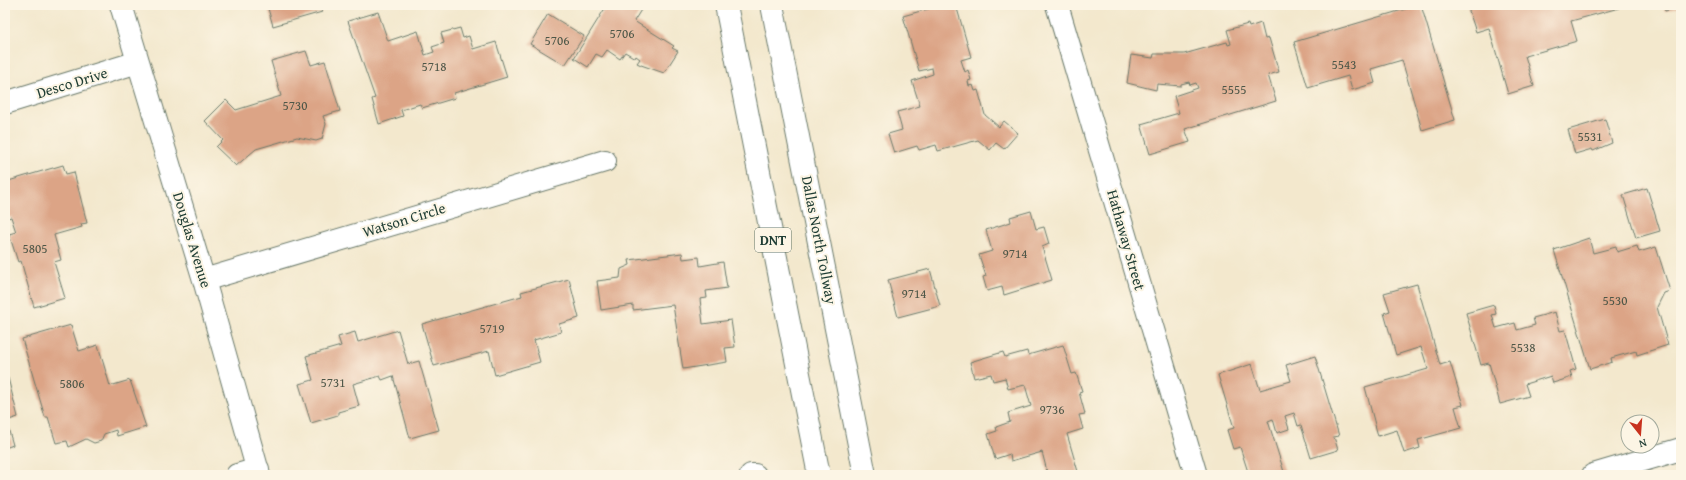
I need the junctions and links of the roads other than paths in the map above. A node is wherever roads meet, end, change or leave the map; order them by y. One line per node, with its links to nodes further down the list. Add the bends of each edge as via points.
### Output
1 (121, 5): 5 (main road, Douglas Avenue)
2 (726, 5): 13 (main road, DNT)
3 (772, 5): 14 (main road, Dallas North Tollway)
4 (1057, 5): 15 (main road, Hathaway Street)
5 (138, 62): 6 (main road, Desco Drive); 8 (main road, Douglas Avenue)
6 (5, 103)
7 (605, 161): 8 (main road, Watson Circle)
8 (204, 280): 10 (main road, Douglas Avenue)
9 (1681, 449): 16 (main road)
10 (252, 473)
11 (751, 475): 12 (main road)
12 (754, 475)
13 (819, 475)
14 (865, 475)
15 (1196, 475)
16 (1593, 475)

